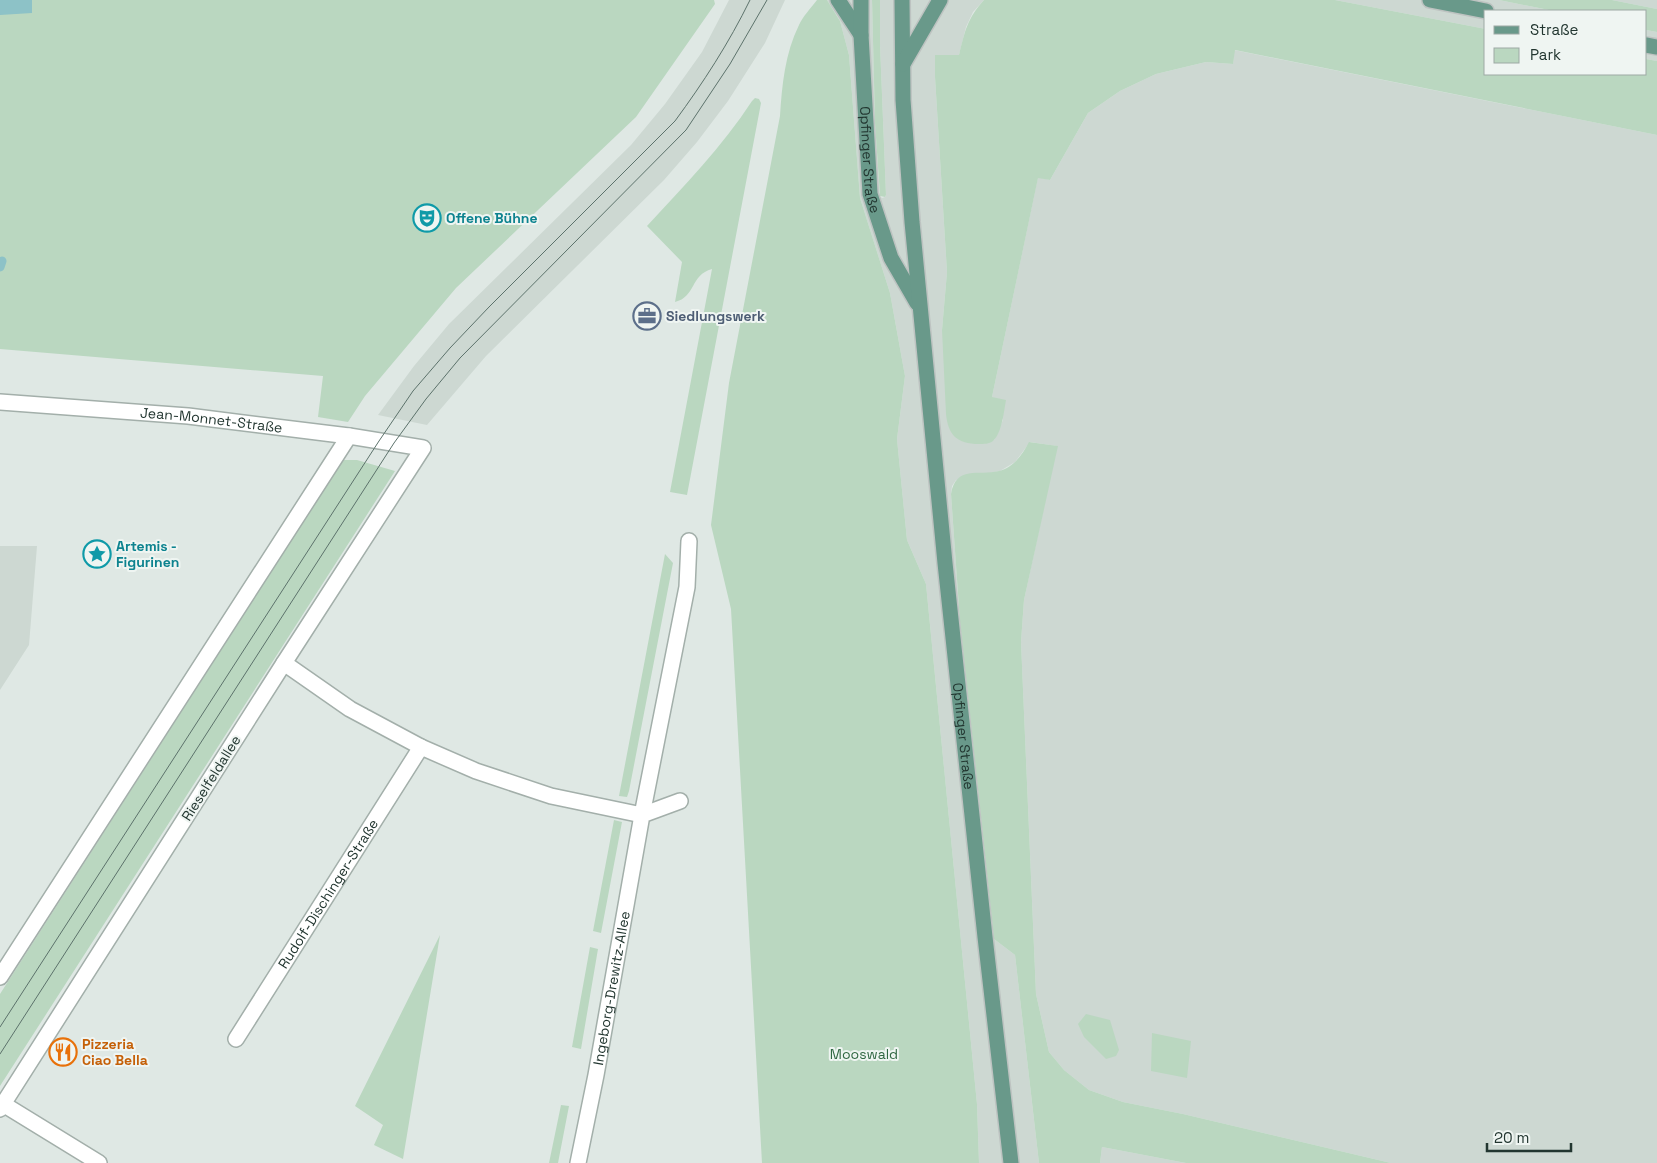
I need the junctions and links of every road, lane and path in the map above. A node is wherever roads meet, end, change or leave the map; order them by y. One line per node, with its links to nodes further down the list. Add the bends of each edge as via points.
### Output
1 (838, 0): 7 (main road)
2 (861, 0): 7 (main road, Opfinger Straße)
3 (902, 0): 8 (main road, Opfinger Straße)
4 (940, 0): 8 (main road)
5 (1430, 0): 6 (main road)
6 (1484, 12)
7 (861, 35): 9 (main road, Opfinger Straße, via 870,194 891,258)
8 (902, 65): 9 (main road, Opfinger Straße, via 906,163)
9 (920, 309): 23 (main road, Opfinger Straße)
10 (0, 402): 11 (street, Jean-Monnet-Straße, via 188,416)
11 (349, 436): 12 (street, Jean-Monnet-Straße); 18 (street)
12 (423, 448): 14 (street, Rieselfeldallee)
13 (689, 540): 17 (street, Ingeborg-Drewitz-Allee, via 687,587)
14 (284, 662): 15 (street, via 350,708); 20 (street, Rieselfeldallee)
15 (421, 747): 17 (street, via 476,771 550,796); 19 (street, Rudolf-Dischinger-Straße)
16 (680, 801): 17 (street)
17 (642, 815): 22 (street, Ingeborg-Drewitz-Allee)
18 (0, 977)
19 (236, 1039)
20 (1, 1106): 21 (street)
21 (99, 1163)
22 (578, 1163)
23 (1011, 1163)

